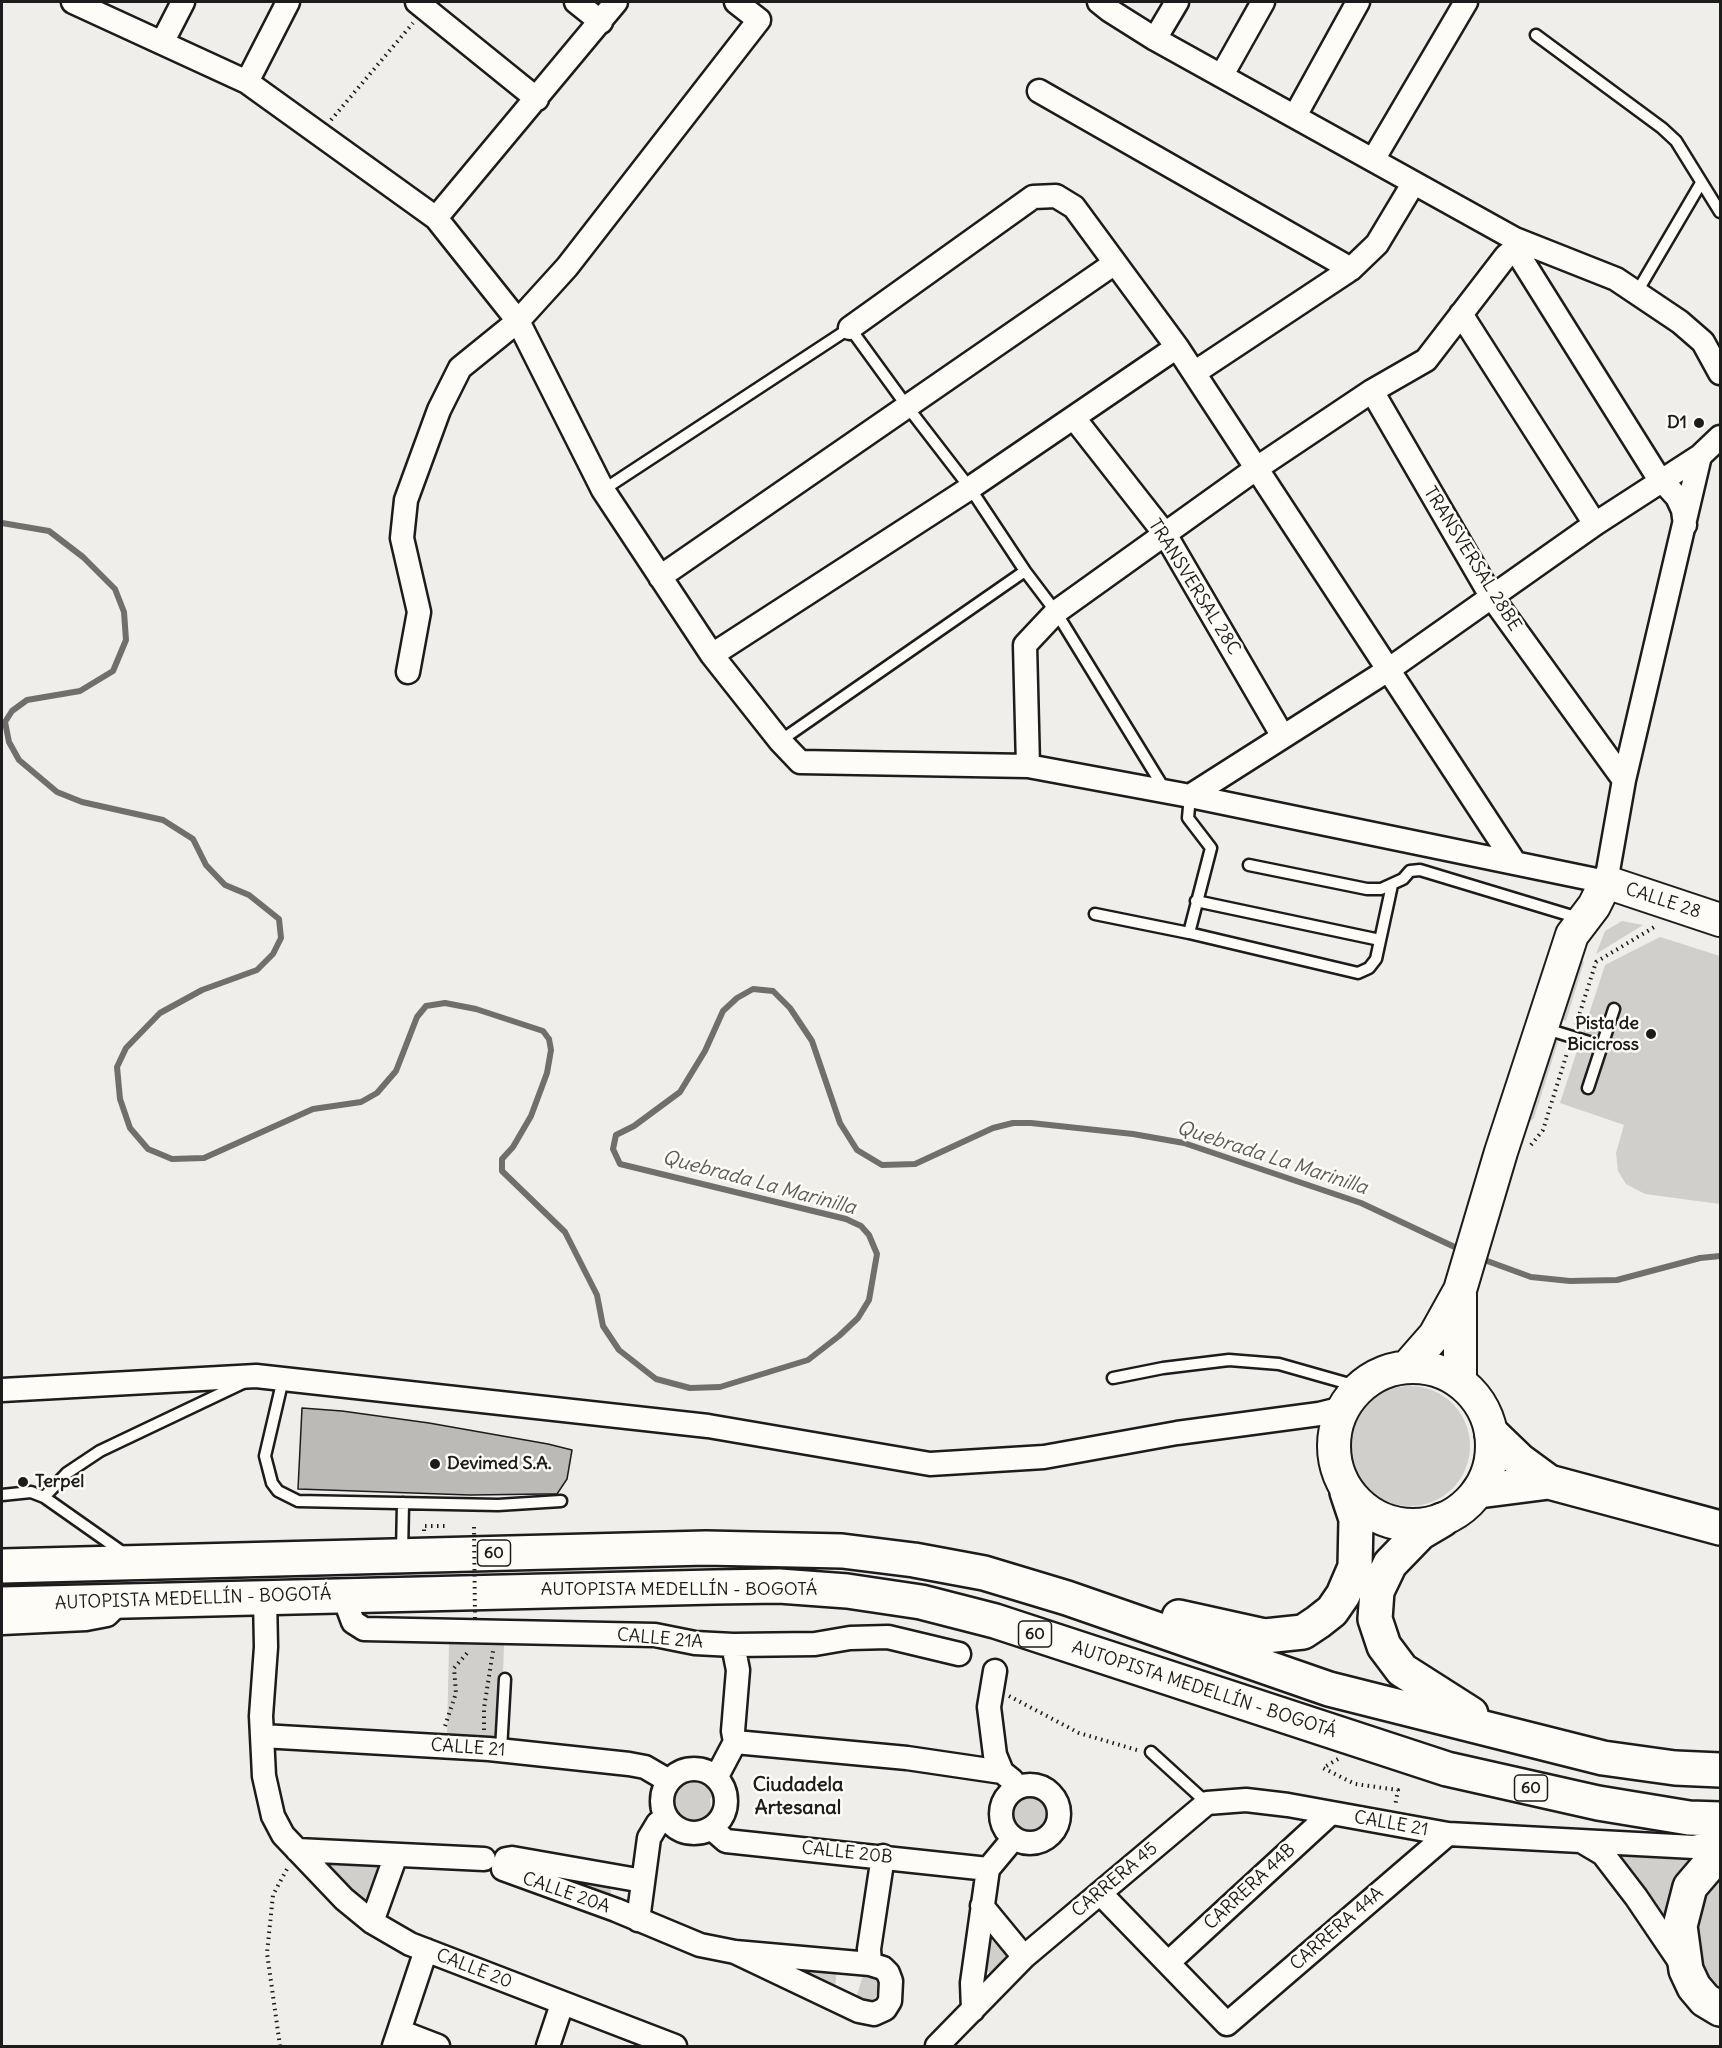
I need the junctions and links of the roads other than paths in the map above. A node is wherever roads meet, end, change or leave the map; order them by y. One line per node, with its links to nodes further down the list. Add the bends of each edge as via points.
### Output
1 (73, 2): 16 (street)
2 (183, 2): 16 (street)
3 (288, 2): 18 (street)
4 (576, 2): 13 (street)
5 (616, 2): 13 (street)
6 (1099, 2): 15 (street)
7 (1177, 2): 15 (street)
8 (1263, 2): 17 (street)
9 (1358, 2): 21 (street)
10 (1466, 2): 22 (street)
11 (421, 5): 20 (street)
12 (751, 6): 32 (street, via 759,20 567,267)
13 (601, 22): 20 (street)
14 (1536, 35): 23 (lane, via 1662,128 1676,141)
15 (1155, 39): 17 (street)
16 (163, 41): 18 (street)
17 (1222, 75): 21 (street)
18 (247, 82): 26 (street)
19 (1039, 91): 29 (street)
20 (537, 99): 26 (street)
21 (1294, 116): 22 (street)
22 (1373, 160): 24 (street)
23 (1701, 183): 25 (lane); 30 (lane)
24 (1413, 184): 27 (street); 29 (street, via 1377,244)
25 (1720, 212)
26 (436, 218): 32 (street)
27 (1515, 244): 30 (street, via 1616,279); 31 (street); 43 (street)
28 (1115, 263): 33 (street, via 1074,207 1056,196 1033,197); 34 (street); 38 (street)
29 (1351, 269): 35 (street)
30 (1637, 292): 36 (street, via 1702,342)
31 (1461, 314): 37 (street, via 1426,360); 46 (street)
32 (518, 321): 45 (street); 55 (street, via 460,368 439,410 406,500 402,538 419,612)
33 (850, 328): 38 (lane); 45 (lane)
34 (1177, 347): 35 (street); 39 (street)
35 (1194, 373): 42 (street)
36 (1720, 373)
37 (1371, 391): 42 (street); 51 (street, TRANSVERSAL 28BE)
38 (906, 405): 44 (lane); 50 (street)
39 (1074, 418): 44 (street); 48 (street, TRANSVERSAL 28C)
40 (1720, 437): 41 (street)
41 (1700, 456): 43 (street); 47 (street)
42 (1257, 468): 48 (street); 54 (street)
43 (1663, 481): 46 (street); 47 (street, via 1677,497)
44 (970, 488): 49 (lane); 53 (street)
45 (603, 490): 50 (street)
46 (1595, 524): 51 (street)
47 (1685, 528): 59 (street)
48 (1164, 534): 52 (street); 56 (street, TRANSVERSAL 28C)
49 (1025, 571): 52 (lane); 57 (lane)
50 (660, 577): 53 (street)
51 (1491, 596): 54 (street); 59 (street, TRANSVERSAL 28BE)
52 (1056, 612): 58 (street, via 1025,645); 60 (lane)
53 (712, 655): 57 (street)
54 (1388, 670): 56 (street); 62 (street)
55 (408, 672)
56 (1282, 735): 61 (street)
57 (780, 741): 58 (street, via 800,762)
58 (1028, 766): 60 (street)
59 (1624, 780): 64 (street)
60 (1167, 792): 61 (street)
61 (1190, 796): 62 (street); 66 (lane, via 1188,818 1211,848)
62 (1515, 863): 64 (street)
63 (1250, 866): 65 (lane, via 1368,889)
64 (1606, 882): 68 (main road); 69 (main road, CALLE 28)
65 (1392, 885): 68 (lane, via 1410,871 1420,870); 71 (lane)
66 (1196, 901): 70 (lane); 71 (lane)
67 (1095, 914): 70 (lane)
68 (1585, 920): 73 (main road, via 1572,935)
69 (1720, 920)
70 (1189, 933): 71 (lane, via 1358,973 1376,959)
71 (1380, 940)
72 (1614, 1009): 74 (lane)
73 (1543, 1028): 74 (lane); 76 (main road)
74 (1602, 1046): 75 (lane)
75 (1588, 1088)
76 (1463, 1281): 77 (main road, via 1435,1335); 81 (main road)
77 (1407, 1367): 81 (main road, via 1444,1373); 83 (main road, via 1382,1373)
78 (256, 1377): 80 (street); 82 (street); 89 (lane, via 100,1451 68,1473)
79 (1113, 1378): 83 (lane, via 1229,1360 1279,1364)
80 (283, 1379): 83 (street, via 708,1426 930,1464 1044,1457 1177,1433 1319,1414); 91 (lane, via 265,1456 278,1491 298,1501)
81 (1460, 1382): 84 (main road, via 1475,1396)
82 (2, 1390)
83 (1352, 1397): 87 (main road, via 1335,1428 1333,1450 1337,1472)
84 (1492, 1434): 85 (highway); 86 (main road, via 1493,1453)
85 (1549, 1482): 86 (highway); 93 (highway)
86 (1479, 1491): 92 (main road, via 1463,1508)
87 (1347, 1492): 92 (main road, via 1361,1507 1398,1525 1419,1526); 99 (highway, via 1356,1519 1357,1538 1350,1581 1332,1611 1303,1632 1265,1636 1157,1611)
88 (2, 1495): 89 (lane, via 31,1492)
89 (44, 1497): 95 (lane)
90 (561, 1501): 91 (lane, via 498,1505)
91 (403, 1503): 94 (lane)
92 (1442, 1520): 107 (highway, via 1420,1533 1380,1579 1376,1604 1379,1632 1391,1658 1415,1681)
93 (1720, 1528)
94 (402, 1556): 95 (highway, AUTOPISTA MEDELLÍN - BOGOTÁ / 60); 99 (highway, AUTOPISTA MEDELLÍN - BOGOTÁ / 60, via 706,1548 842,1551 984,1573)
95 (137, 1563): 96 (highway, AUTOPISTA MEDELLÍN - BOGOTÁ / 60)
96 (2, 1566)
97 (343, 1595): 98 (highway, AUTOPISTA MEDELLÍN - BOGOTÁ / 60); 103 (street, CALLE 21A, via 354,1622 364,1629 478,1624 655,1635); 120 (highway, AUTOPISTA MEDELLÍN - BOGOTÁ / 60, via 779,1586 921,1602 995,1621 1447,1769 1598,1803 1689,1818)
98 (265, 1597): 100 (highway, AUTOPISTA MEDELLÍN - BOGOTÁ / 60); 108 (street, CALLE 20)
99 (1067, 1598): 107 (highway, AUTOPISTA MEDELLÍN - BOGOTÁ / 60, via 1329,1689)
100 (120, 1601): 101 (highway, AUTOPISTA MEDELLÍN - BOGOTÁ / 60); 102 (street, via 107,1615)
101 (2, 1604)
102 (2, 1623)
103 (733, 1645): 104 (street, CALLE 21A, via 815,1644 888,1637); 109 (street, via 738,1670)
104 (958, 1654)
105 (995, 1671): 113 (street, via 990,1707 995,1755)
106 (505, 1679): 110 (lane)
107 (1504, 1733): 112 (highway, AUTOPISTA MEDELLÍN - BOGOTÁ / 60, via 1603,1758)
108 (262, 1736): 110 (street, CALLE 21); 126 (street, CALLE 20, via 264,1776 273,1816)
109 (735, 1742): 113 (street, via 907,1758); 114 (street)
110 (501, 1750): 115 (street, CALLE 21, via 645,1767)
111 (1151, 1752): 117 (lane)
112 (1720, 1770)
113 (1002, 1772): 116 (street)
114 (716, 1778): 115 (street, via 692,1769); 121 (street, via 726,1800 722,1816)
115 (669, 1781): 119 (street, via 662,1799)
116 (1020, 1786): 123 (street, via 1005,1797 1000,1815 1006,1833); 123 (street, via 1040,1786 1048,1791 1059,1808 1059,1818 1057,1827 1042,1841)
117 (1207, 1803): 118 (street, CALLE 21, via 1246,1800); 133 (street, CARRERA 45)
118 (1331, 1813): 122 (street, CALLE 21); 140 (street, CARRERA 44B)
119 (667, 1818): 121 (street, via 692,1833); 132 (street, via 658,1823 649,1838)
120 (1720, 1819)
121 (711, 1828): 129 (street, CALLE 20B, via 726,1841)
122 (1448, 1834): 124 (street, CALLE 21); 140 (street, CARRERA 44A, via 1227,2024)
123 (1013, 1839): 131 (street)
124 (1577, 1839): 125 (street, CALLE 21, via 1694,1847); 142 (street, via 1603,1854)
125 (1720, 1841)
126 (297, 1850): 128 (street); 136 (street, CALLE 20)
127 (1720, 1852): 142 (highway, via 1694,1880 1684,1902 1680,1926)
128 (396, 1855): 130 (street); 136 (street)
129 (883, 1856): 131 (street, CALLE 20B); 141 (street, via 869,1949)
130 (484, 1859)
131 (987, 1869): 134 (street)
132 (643, 1881): 135 (street); 135 (street, CALLE 20A, via 512,1858 506,1859 503,1869)
133 (1100, 1893): 139 (street, CARRERA 45); 140 (street)
134 (982, 1906): 139 (street); 146 (street, via 972,1983)
135 (638, 1920): 138 (street, CALLE 20A, via 700,1945)
136 (372, 1922): 137 (street, CALLE 20)
137 (426, 1950): 143 (street, CALLE 20); 147 (street)
138 (735, 1952): 141 (street, CALLE 20A); 144 (street, CALLE 20A)
139 (1024, 1957): 146 (street, CARRERA 45)
140 (1169, 1962)
141 (861, 1964): 144 (street); 144 (street, via 883,1968 888,1973 890,2001 885,2009 874,2014)
142 (1686, 1970): 145 (highway, via 1705,2000)
143 (562, 2004): 149 (street); 150 (street, CALLE 20)
144 (851, 2007)
145 (1720, 2009)
146 (973, 2010): 151 (street, CARRERA 45)
147 (396, 2039): 148 (street)
148 (438, 2046)
149 (548, 2046)
150 (675, 2046)
151 (937, 2046)

